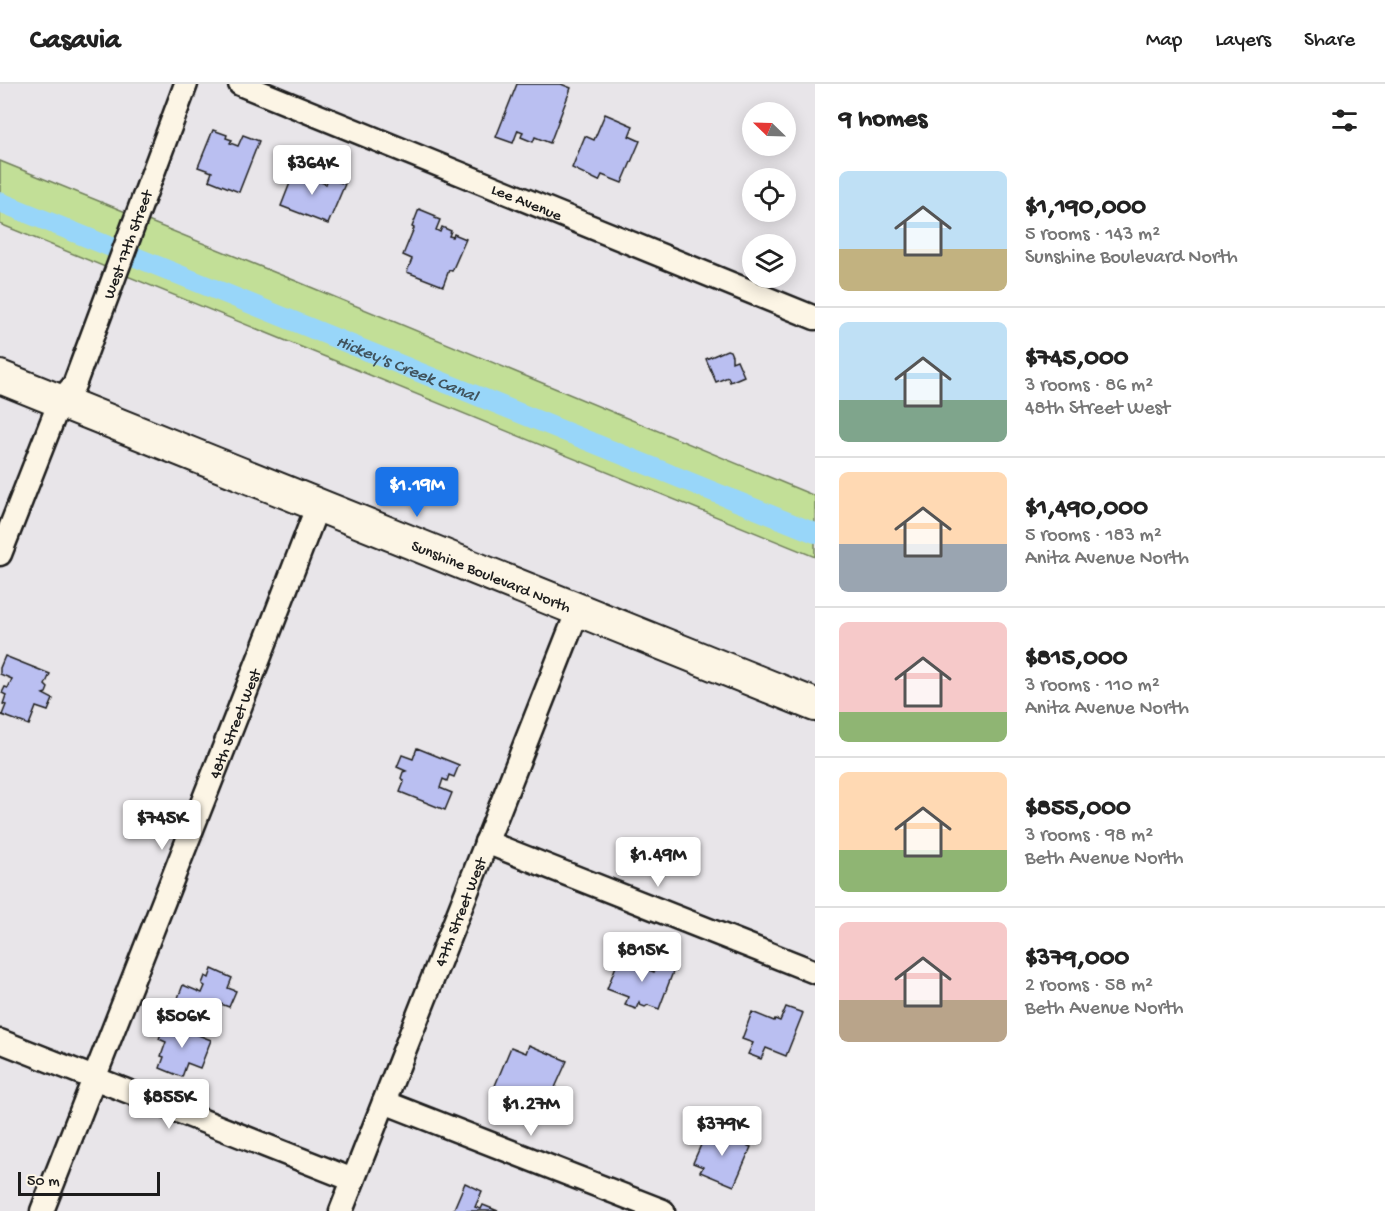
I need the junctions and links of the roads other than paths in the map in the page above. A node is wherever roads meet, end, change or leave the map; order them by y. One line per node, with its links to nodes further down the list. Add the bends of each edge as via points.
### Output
1 (186, 84): 5 (street, West 17th Street, via 74,385)
2 (240, 84): 3 (street, Lee Avenue)
3 (815, 318)
4 (0, 377): 5 (street, Sunshine Boulevard North)
5 (60, 401): 6 (street, Sunshine Boulevard North); 7 (street, West 17th Street)
6 (318, 505): 8 (street, Sunshine Boulevard North); 13 (street, 48th Street West)
7 (0, 554)
8 (578, 610): 9 (street, Sunshine Boulevard North); 10 (street, 47th Street West)
9 (815, 705)
10 (486, 842): 11 (street); 14 (street, 47th Street West)
11 (815, 972)
12 (0, 1041): 13 (street)
13 (95, 1079): 15 (street); 16 (street, 48th Street West)
14 (384, 1102): 15 (street, 47th Street West); 18 (street)
15 (353, 1180): 17 (street, 47th Street West)
16 (42, 1211)
17 (341, 1211)
18 (663, 1211)

